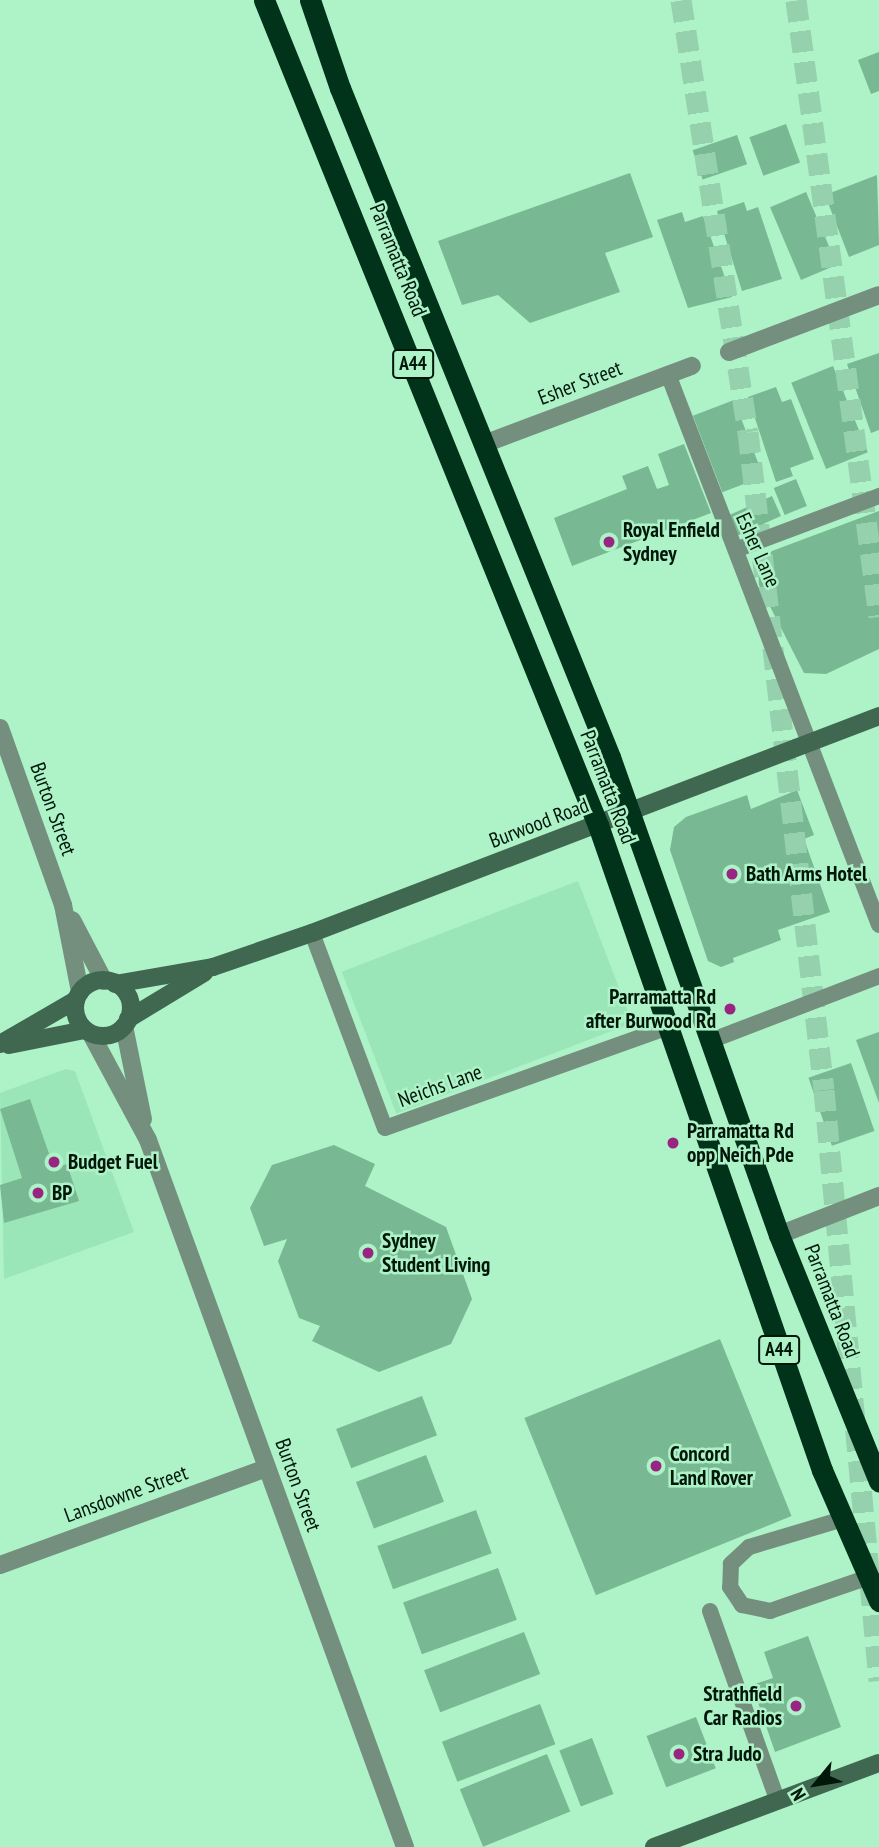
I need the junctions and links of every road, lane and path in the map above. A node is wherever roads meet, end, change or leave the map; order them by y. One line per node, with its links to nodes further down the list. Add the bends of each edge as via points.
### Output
1 (264, 0): 14 (highway, Parramatta Road / A44)
2 (316, 5): 7 (highway, Parramatta Road / A44)
3 (879, 295): 4 (street)
4 (729, 352)
5 (692, 366): 6 (street, Esher Street)
6 (668, 374): 7 (street, Esher Street); 9 (lane, Esher Lane, via 726,532)
7 (484, 444): 13 (highway, Parramatta Road / A44)
8 (879, 496): 9 (lane)
9 (738, 549): 12 (lane, Esher Lane)
10 (879, 716): 12 (street, Burwood Road)
11 (0, 728): 15 (street, Burton Street)
12 (810, 742): 13 (street, Burwood Road); 16 (lane, Esher Lane)
13 (631, 812): 14 (street, Burwood Road); 25 (highway, Parramatta Road / A44)
14 (598, 825): 17 (street, Burwood Road); 23 (highway, Parramatta Road / A44)
15 (63, 905): 20 (street, Burton Street); 21 (street, Burton Street)
16 (879, 925)
17 (312, 933): 18 (street, Burwood Road); 23 (lane, Neichs Lane, via 385,1128)
18 (213, 967): 20 (street, Burwood Road); 22 (street, Burwood Road)
19 (879, 976): 25 (lane)
20 (110, 982): 21 (street); 22 (street, via 127,995)
21 (78, 996): 24 (street, via 76,1016); 26 (street)
22 (126, 1023): 24 (street, via 108,1036); 27 (street, Burton Street)
23 (666, 1028): 32 (highway, Parramatta Road / A44)
24 (88, 1032): 26 (street); 27 (street, Burton Street)
25 (710, 1041): 29 (highway, Parramatta Road / A44)
26 (0, 1045)
27 (148, 1140): 30 (street, Burton Street)
28 (879, 1196): 29 (street)
29 (779, 1235): 31 (highway, Parramatta Road / A44)
30 (267, 1468): 33 (street, Lansdowne Street); 39 (street, Burton Street)
31 (879, 1480)
32 (843, 1519): 34 (highway, Parramatta Road / A44); 34 (lane, via 749,1547 731,1564 730,1587 742,1605 770,1611)
33 (0, 1565)
34 (869, 1577): 35 (highway, Parramatta Road / A44)
35 (879, 1601)
36 (710, 1611): 38 (lane)
37 (879, 1763): 38 (street)
38 (777, 1799): 40 (street)
39 (405, 1847)
40 (654, 1847)

